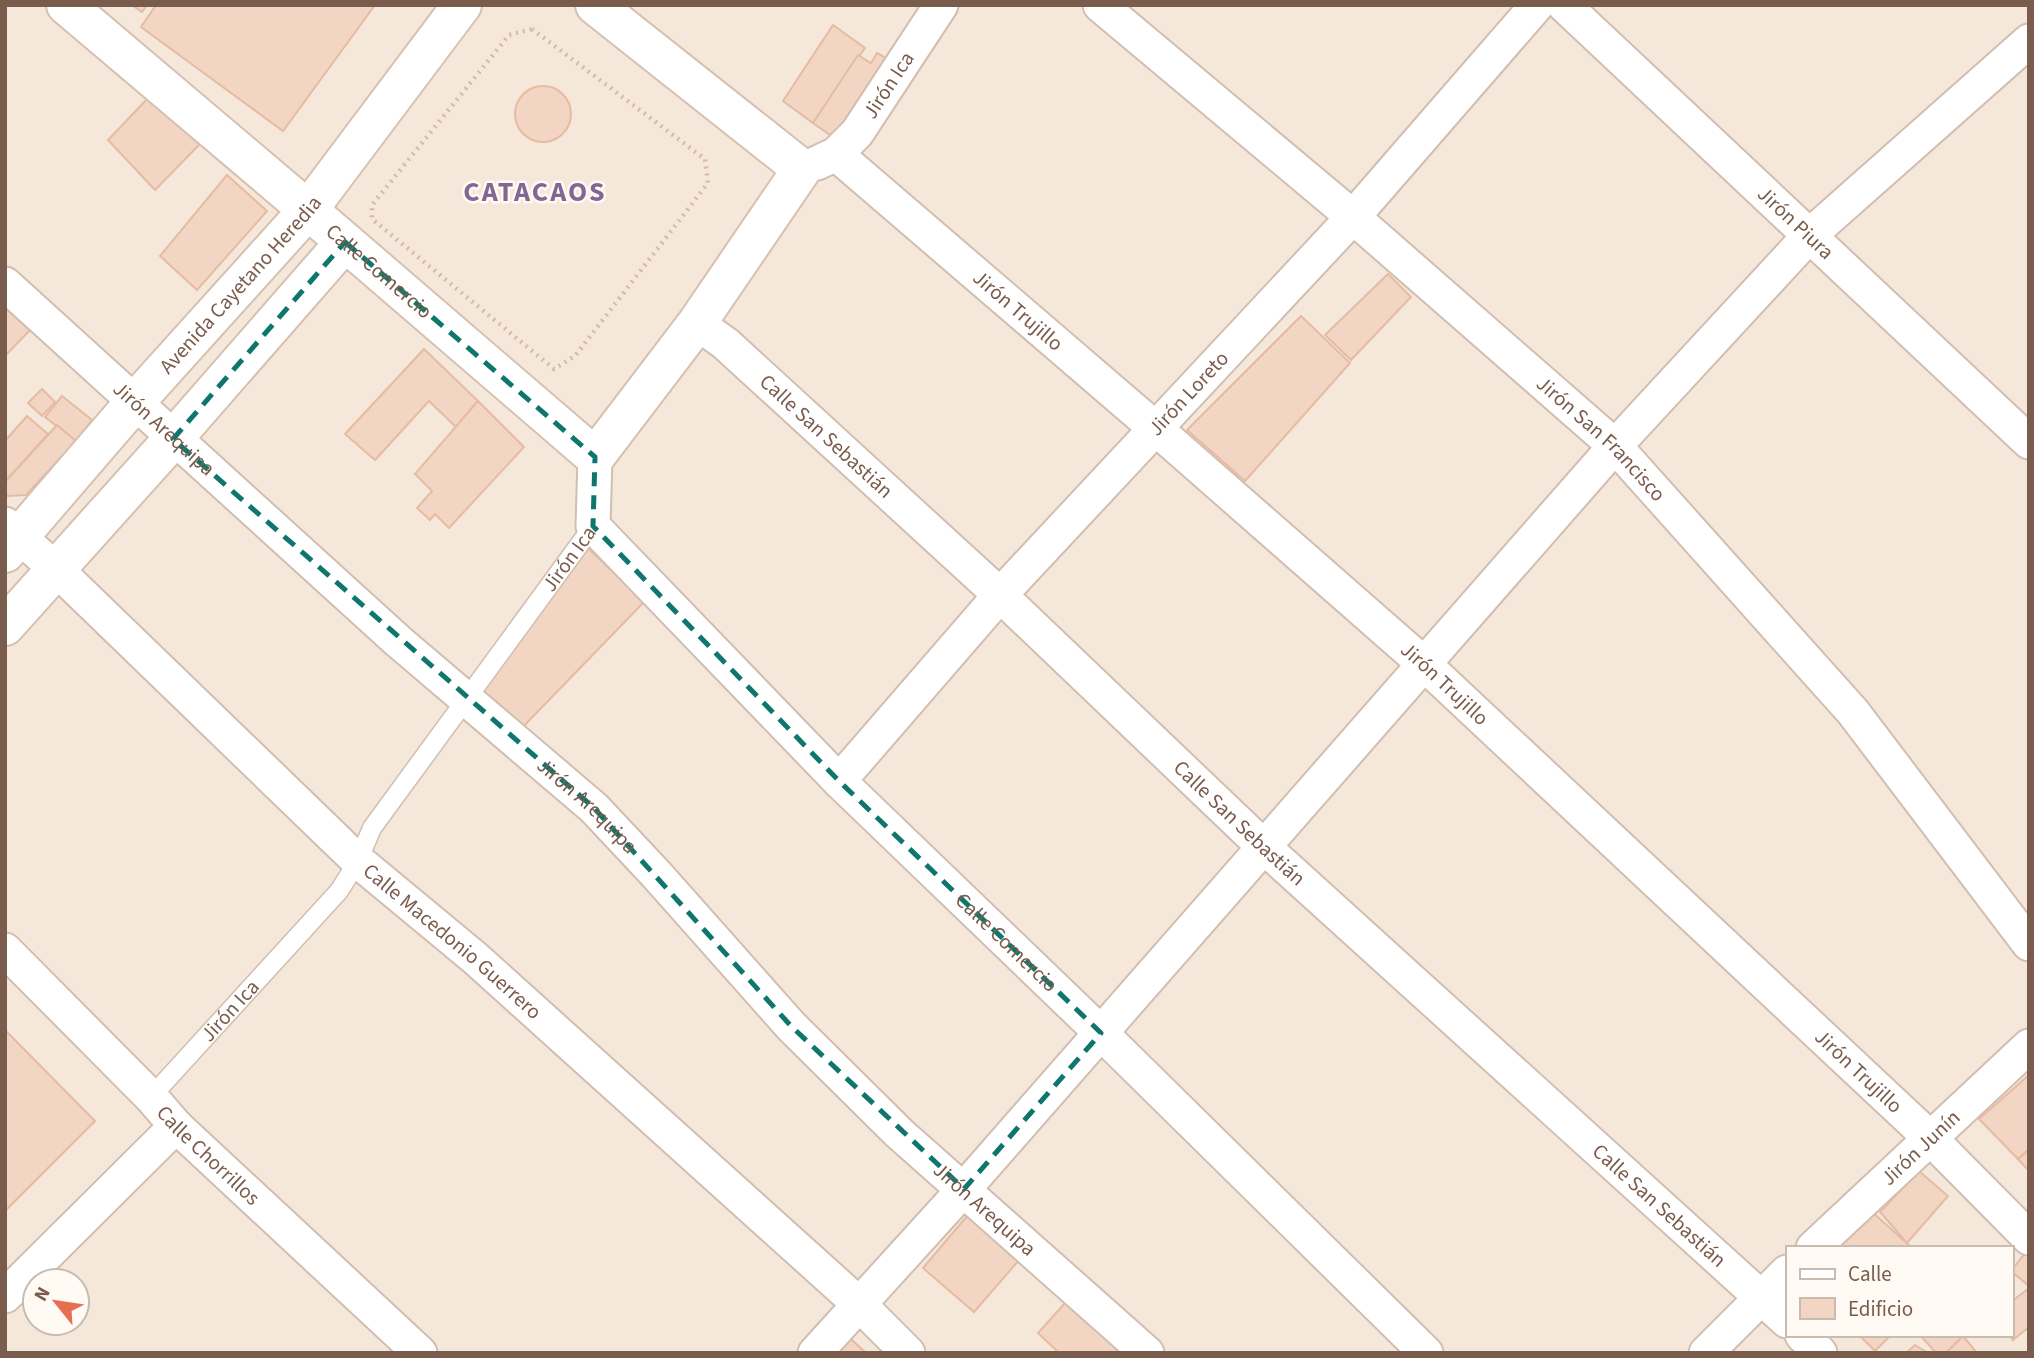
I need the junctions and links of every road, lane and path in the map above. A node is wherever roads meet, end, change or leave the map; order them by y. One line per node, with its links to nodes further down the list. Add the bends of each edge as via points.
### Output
1 (66, 5): 12 (main road, Calle Comercio)
2 (462, 5): 12 (main road, Avenida Cayetano Heredia)
3 (595, 5): 10 (main road)
4 (941, 5): 9 (street, Jirón Ica, via 857,133)
5 (1100, 5): 13 (street, Jirón San Francisco)
6 (1537, 5): 13 (street, Jirón Loreto)
7 (1564, 5): 14 (street, Jirón Piura)
8 (2029, 41): 14 (street)
9 (836, 154): 10 (street, Jirón Ica); 19 (street, Jirón Trujillo)
10 (802, 169): 17 (main road)
11 (708, 183): 11 (path, via 575,356 554,369 372,219 372,205 509,35 532,29 705,159)
12 (309, 210): 15 (main road, Calle Comercio); 18 (main road, Avenida Cayetano Heredia)
13 (1353, 217): 19 (street, Jirón Loreto); 22 (street, Jirón San Francisco)
14 (1810, 235): 21 (street, Jirón Piura); 22 (street)
15 (345, 242): 20 (main road); 23 (main road, Calle Comercio)
16 (5, 284): 18 (street, Jirón Arequipa)
17 (697, 323): 23 (main road); 27 (street, Calle San Sebastián, via 726,344)
18 (134, 403): 20 (street, Jirón Arequipa); 25 (main road, Avenida Cayetano Heredia)
19 (1155, 428): 27 (street, Jirón Loreto); 29 (street, Jirón Trujillo)
20 (173, 439): 26 (main road); 30 (street, Jirón Arequipa)
21 (2029, 442)
22 (1615, 446): 29 (street); 34 (street, Jirón San Francisco, via 1853,712)
23 (595, 457): 24 (street, Jirón Ica)
24 (593, 526): 30 (lane, Jirón Ica); 31 (street, Calle Comercio)
25 (10, 538): 26 (street, Calle Macedonio Guerrero)
26 (57, 570): 28 (main road); 33 (street, Calle Macedonio Guerrero)
27 (1000, 595): 31 (street, Jirón Loreto); 32 (street, Calle San Sebastián)
28 (5, 626)
29 (1423, 663): 32 (street); 40 (street, Jirón Trujillo)
30 (467, 698): 33 (lane, Jirón Ica, via 372,828); 41 (street, Jirón Arequipa, via 594,808 792,1026 899,1133)
31 (839, 781): 36 (street, Calle Comercio)
32 (1264, 847): 36 (street); 46 (street, Calle San Sebastián)
33 (358, 860): 38 (lane, Jirón Ica, via 339,891); 47 (street, Calle Macedonio Guerrero, via 475,958)
34 (2029, 944)
35 (5, 950): 38 (street, Calle Chorrillos)
36 (1101, 1032): 41 (street); 54 (street, Calle Comercio)
37 (2029, 1046): 40 (street, Jirón Junín)
38 (151, 1097): 39 (street, Calle Chorrillos)
39 (176, 1126): 45 (street); 50 (street, Calle Chorrillos)
40 (1929, 1137): 42 (street, Jirón Trujillo); 43 (street, Jirón Junín)
41 (964, 1189): 47 (street); 53 (street, Jirón Arequipa)
42 (2029, 1238)
43 (1815, 1246)
44 (1786, 1273): 46 (street)
45 (5, 1296)
46 (1762, 1296): 48 (street, Calle San Sebastián); 55 (street)
47 (860, 1305): 51 (street); 52 (street, Calle Macedonio Guerrero)
48 (1786, 1320)
49 (1804, 1337): 56 (street)
50 (419, 1353)
51 (816, 1353)
52 (908, 1353)
53 (1147, 1353)
54 (1426, 1353)
55 (1706, 1353)
56 (1820, 1353)

